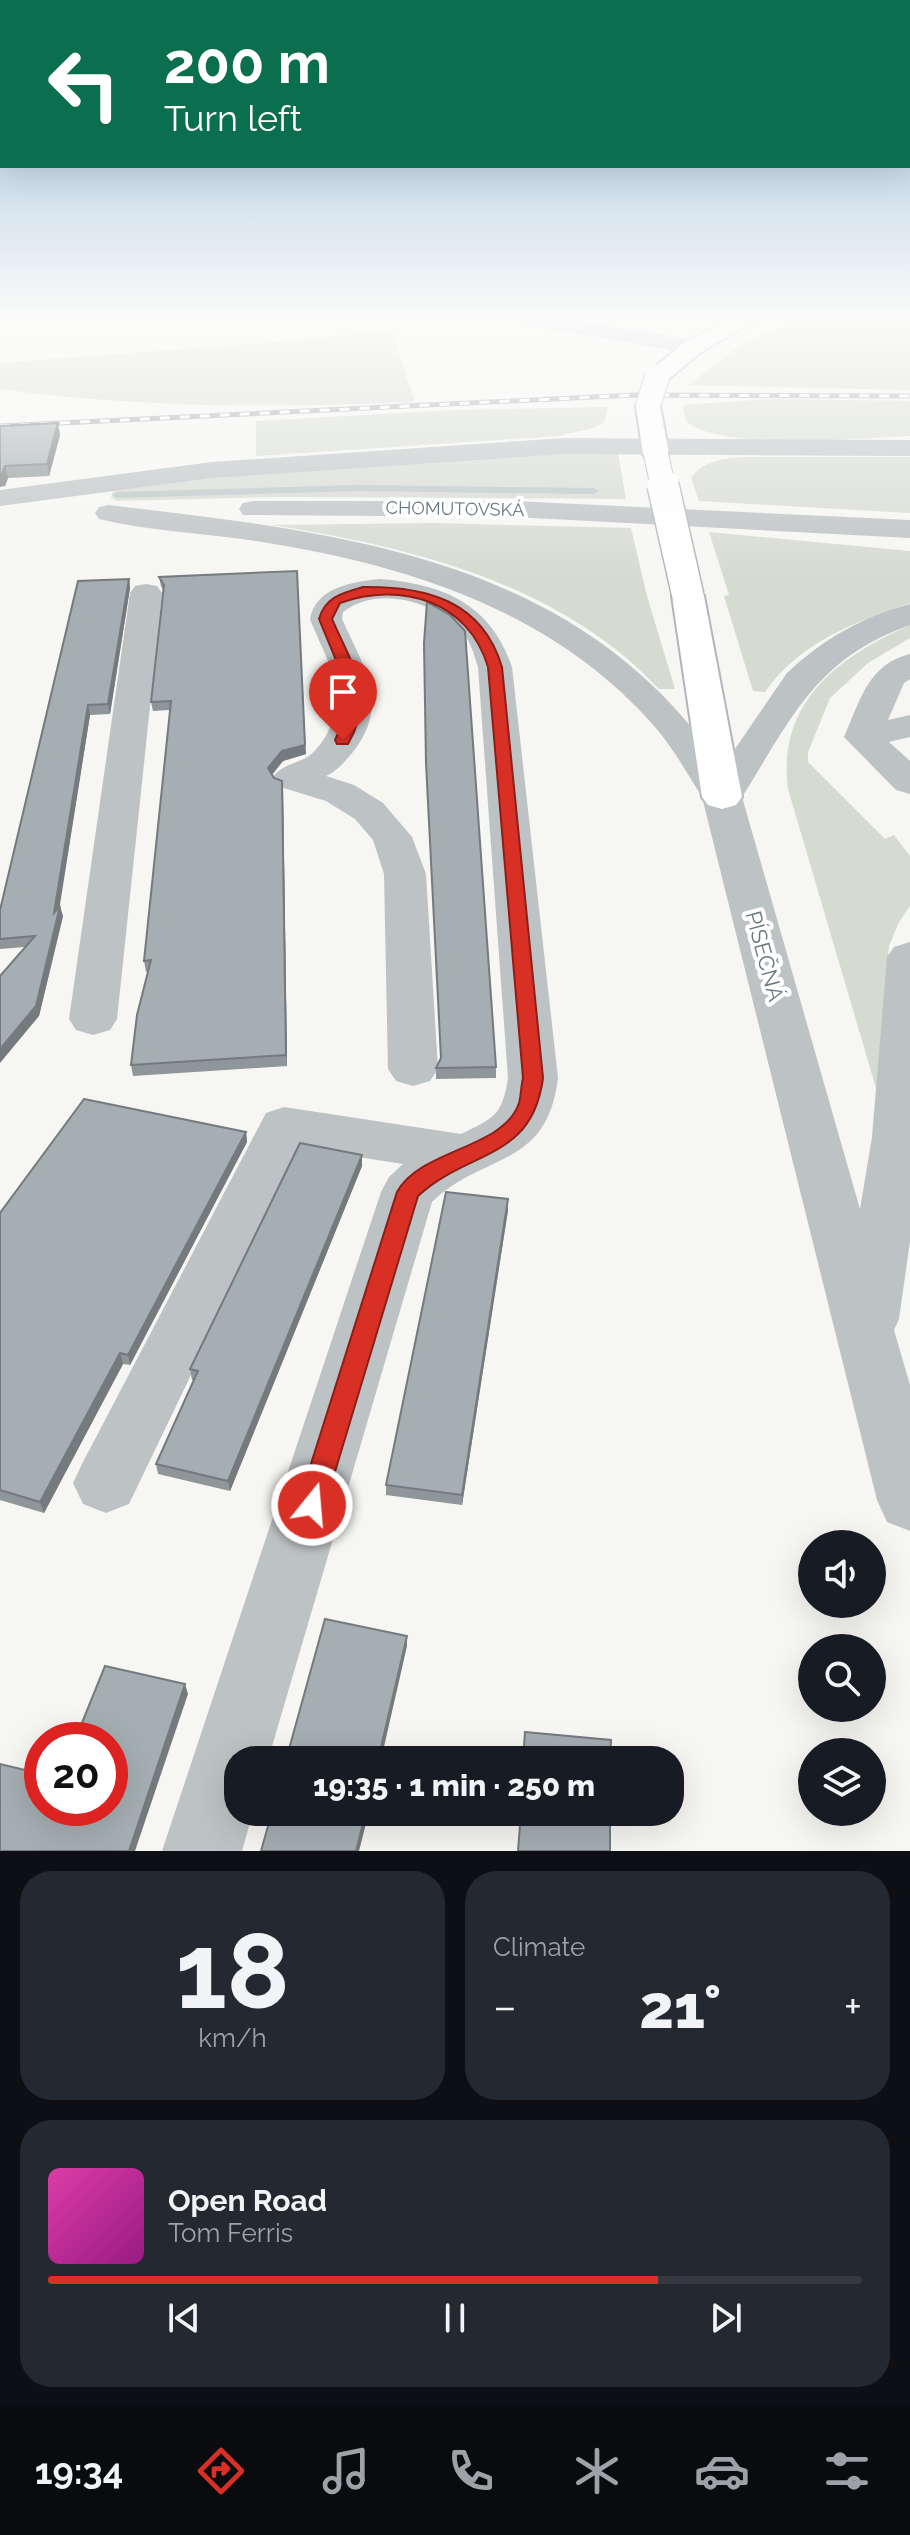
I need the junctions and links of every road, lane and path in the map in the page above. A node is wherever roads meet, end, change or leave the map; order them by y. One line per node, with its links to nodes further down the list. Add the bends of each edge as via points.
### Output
1 (649, 404): 3 (main road, PÍSEČNÁ, bridge)
2 (910, 448): 3 (street)
3 (655, 450): 4 (street, via 564,446 266,466); 14 (main road, PÍSEČNÁ, bridge, via 688,596)
4 (0, 498)
5 (109, 513): 6 (street, CHOMUTOVSKÁ); 7 (street, CHOMUTOVSKÁ, via 514,509); 14 (street, via 341,545 417,564 505,598 594,652 647,697)
6 (0, 518)
7 (910, 529)
8 (146, 593): 16 (street)
9 (910, 614): 14 (street, via 857,636 811,668)
10 (910, 664): 12 (street, via 889,677)
11 (910, 726): 12 (street)
12 (862, 737): 13 (street)
13 (910, 782)
14 (722, 797): 19 (street, PÍSEČNÁ)
15 (910, 957): 19 (street, via 898,1137)
16 (93, 1019)
17 (413, 1069): 18 (street, via 405,874 392,837 369,811 340,793 291,778 324,763 343,740 355,711 355,689 326,619 328,608 350,593 376,589 400,590 454,609 482,635 495,667 533,1078 529,1106 519,1122)
18 (468, 1155): 20 (street, via 284,1126); 22 (street, via 425,1176 408,1192)
19 (867, 1333): 21 (street, PÍSEČNÁ)
20 (106, 1483)
21 (910, 1500)
22 (202, 1851)

